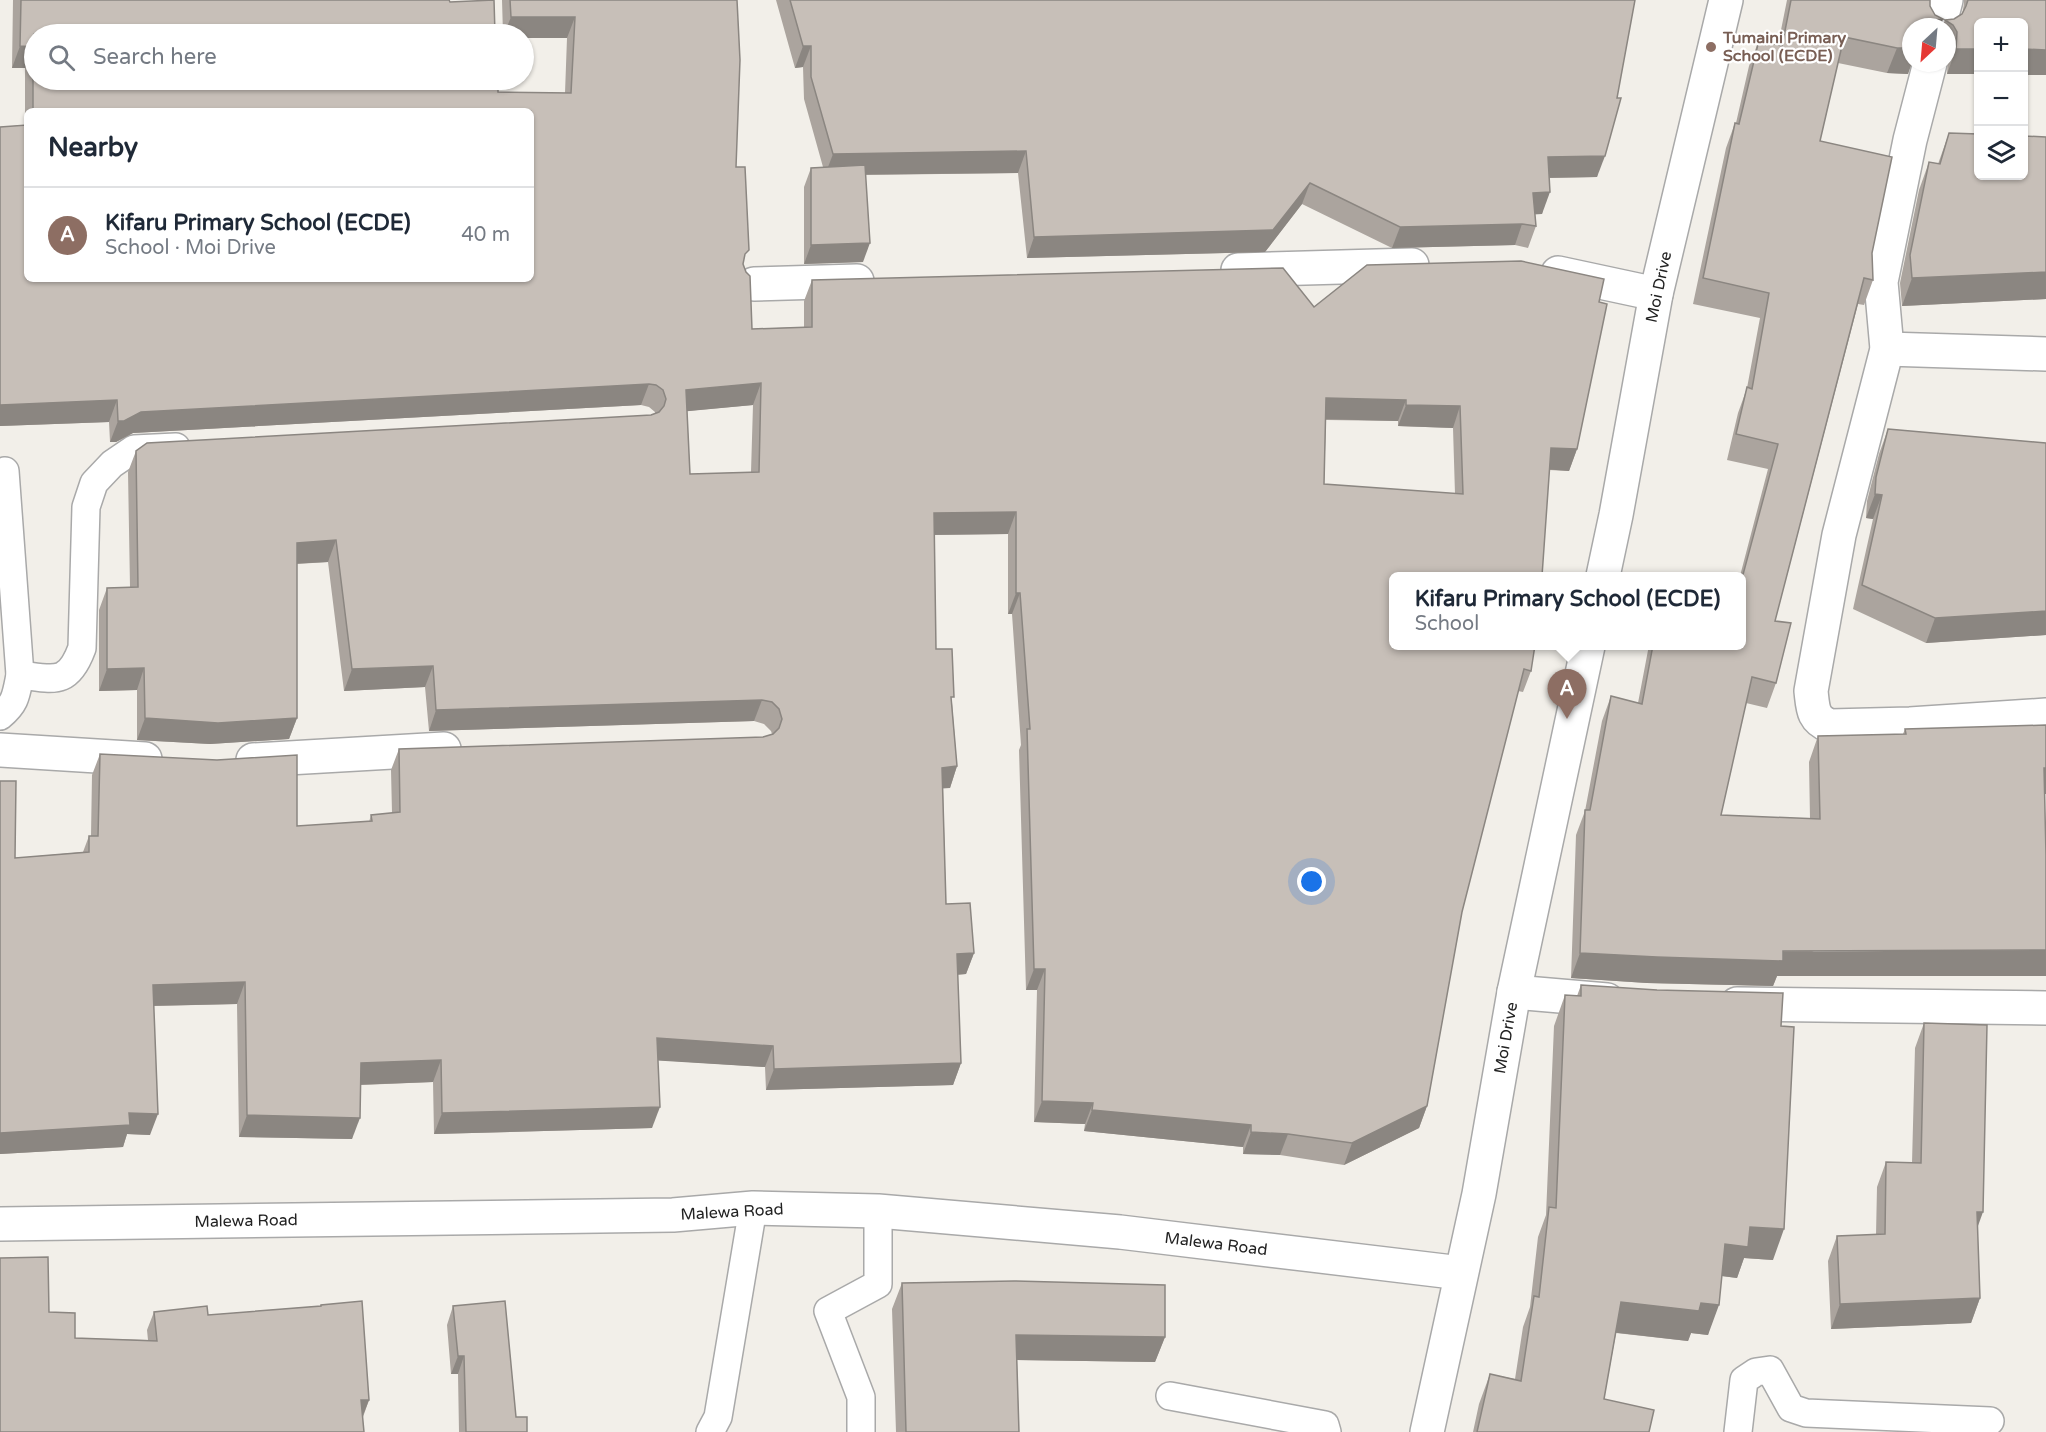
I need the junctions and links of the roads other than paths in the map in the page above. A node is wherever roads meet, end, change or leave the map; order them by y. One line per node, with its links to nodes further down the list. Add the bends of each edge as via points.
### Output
1 (1726, 0): 10 (street, Moi Drive)
2 (1946, 0): 3 (street)
3 (1941, 18)
4 (1928, 72): 11 (street, via 1881,282)
5 (1438, 265): 7 (street)
6 (1526, 266): 10 (street)
7 (1204, 271)
8 (884, 280): 9 (street)
9 (754, 284)
10 (1656, 294): 15 (street, Moi Drive)
11 (1887, 349): 12 (street); 18 (street, via 1839,535 1811,691 1813,710 1820,722 1830,726)
12 (2046, 354)
13 (205, 445): 17 (lane, via 134,449 94,483 86,507 82,648 77,661 57,680)
14 (5, 471): 17 (lane)
15 (1604, 572)
16 (1587, 650): 24 (street, Moi Drive)
17 (20, 675): 19 (lane, via 12,707)
18 (2046, 715)
19 (0, 717)
20 (469, 748): 23 (street)
21 (0, 750): 22 (street)
22 (175, 761)
23 (222, 762)
24 (1514, 992): 25 (street); 31 (street, Moi Drive)
25 (1633, 1001)
26 (1704, 1003): 27 (street)
27 (2046, 1008)
28 (753, 1208): 29 (street, Malewa Road); 30 (street, Malewa Road, via 672,1215); 34 (lane, via 718,1417)
29 (878, 1211): 31 (street, Malewa Road, via 1120,1232); 35 (lane, via 878,1284 828,1311 861,1397)
30 (0, 1224)
31 (1461, 1274): 37 (street, Moi Drive)
32 (1170, 1396): 36 (lane, via 1325,1425)
33 (1990, 1421): 38 (lane, via 1806,1413 1791,1408 1770,1370 1756,1372 1744,1380)
34 (710, 1432)
35 (861, 1432)
36 (1327, 1432)
37 (1427, 1432)
38 (1738, 1432)

